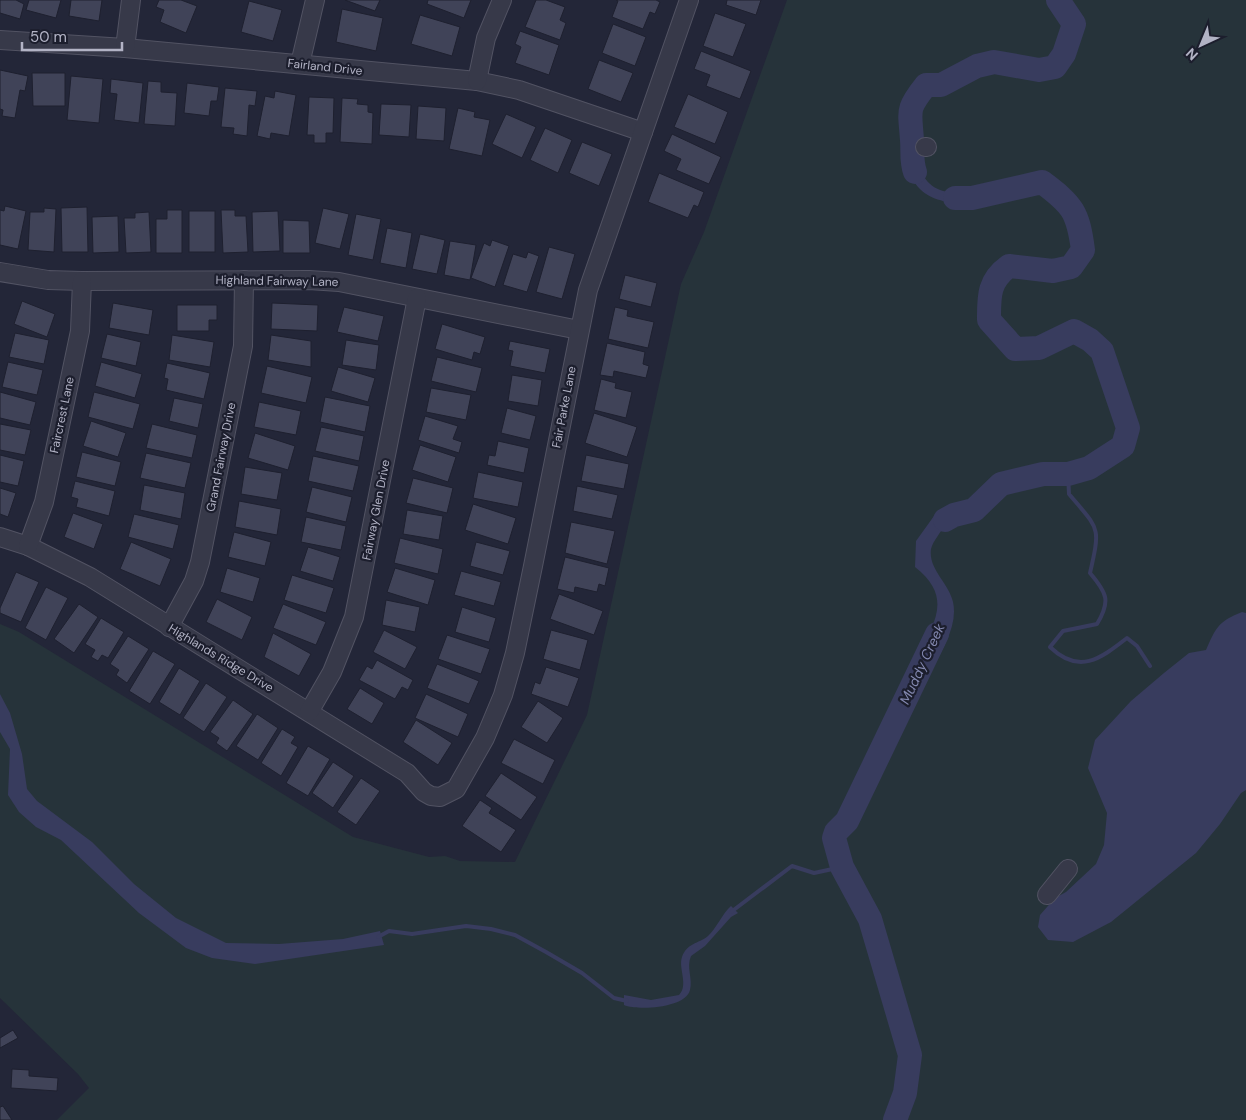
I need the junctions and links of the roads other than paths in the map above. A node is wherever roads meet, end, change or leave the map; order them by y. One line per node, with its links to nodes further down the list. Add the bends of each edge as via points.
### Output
1 (131, 0): 6 (street)
2 (315, 0): 7 (street)
3 (502, 0): 8 (street, via 486,38)
4 (689, 0): 9 (street, Fair Parke Lane)
5 (0, 40): 6 (street, Fairland Drive)
6 (125, 48): 7 (street, Fairland Drive)
7 (300, 64): 8 (street, Fairland Drive)
8 (477, 81): 9 (street, Fairland Drive, via 519,90)
9 (643, 132): 14 (street, Fair Parke Lane, via 595,267)
10 (0, 272): 12 (street, Highland Fairway Lane, via 48,280)
11 (244, 280): 12 (street, Highland Fairway Lane); 13 (street, Highland Fairway Lane, via 339,282); 17 (street, Grand Fairway Drive, via 243,346 200,562 188,593)
12 (82, 281): 16 (street, Faircrest Lane, via 80,331 44,502)
13 (417, 298): 14 (street, Highland Fairway Lane); 18 (street, Fairway Glen Drive, via 354,616 332,672)
14 (579, 330): 19 (street, Fair Parke Lane, via 531,576 503,696 461,782 449,794)
15 (0, 537): 16 (street, Highlands Ridge Drive)
16 (28, 546): 17 (street, Highlands Ridge Drive, via 90,577)
17 (169, 627): 18 (street, Highlands Ridge Drive)
18 (309, 712): 19 (street, Highlands Ridge Drive, via 407,773)
19 (431, 796)
20 (1068, 869): 21 (street)
21 (1047, 895)

